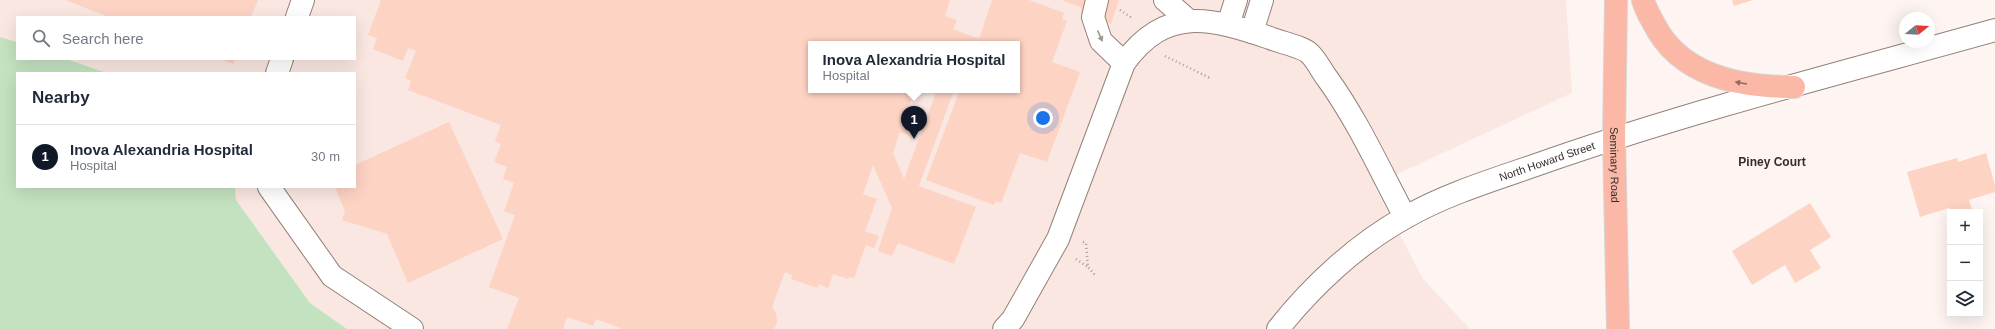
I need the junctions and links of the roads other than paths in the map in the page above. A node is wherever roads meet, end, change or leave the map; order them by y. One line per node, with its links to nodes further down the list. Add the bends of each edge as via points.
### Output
1 (303, 0): 8 (street)
2 (1097, 0): 14 (street, one-way to 14, via 1092,17 1101,40)
3 (1165, 0): 9 (street)
4 (1236, 0): 10 (street)
5 (1262, 0): 12 (street)
6 (1616, 0): 17 (main road, Seminary Road)
7 (1643, 0): 16 (main road, one-way to 7, via 1763,87 1731,81 1700,70 1681,58 1660,36)
8 (297, 16)
9 (1188, 20): 10 (street); 14 (street, via 1149,37 1136,47)
10 (1228, 25): 12 (street)
11 (1995, 30): 16 (street, North Howard Street)
12 (1252, 32): 19 (street, via 1309,52 1342,99)
13 (282, 60): 15 (street)
14 (1124, 64): 21 (street, via 1058,239 1013,319)
15 (277, 72)
16 (1794, 87): 17 (street, North Howard Street)
17 (1614, 138): 19 (street, North Howard Street, via 1477,184 1446,196); 23 (main road, Seminary Road)
18 (271, 188): 20 (street, via 332,276)
19 (1405, 217): 22 (street, North Howard Street, via 1334,269)
20 (412, 329)
21 (1004, 329)
22 (1278, 329)
23 (1618, 329)

